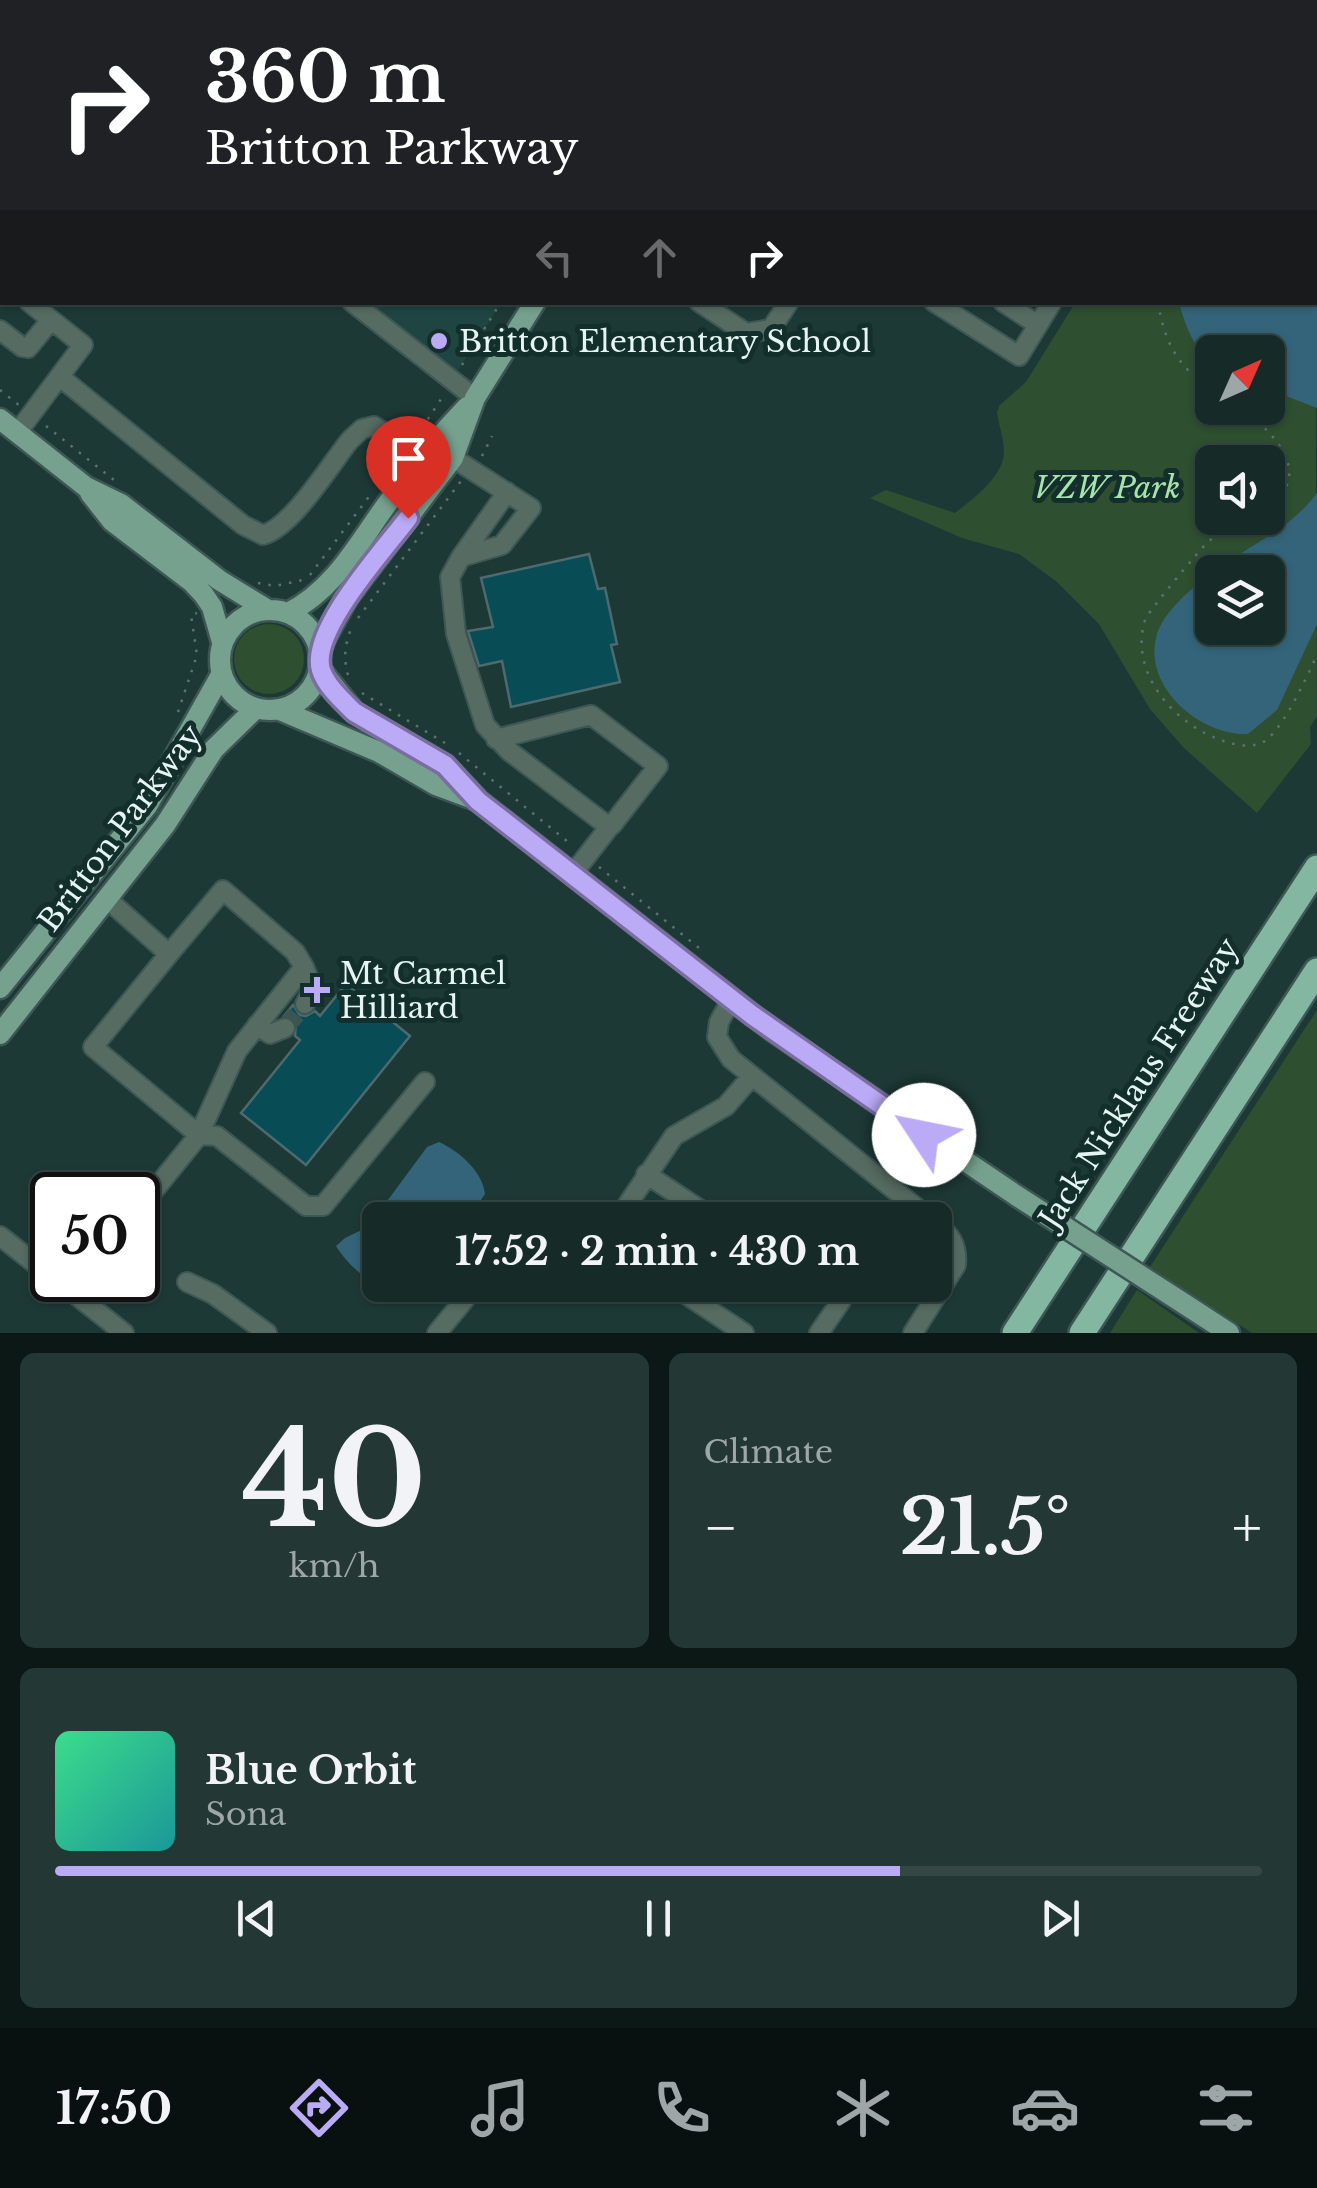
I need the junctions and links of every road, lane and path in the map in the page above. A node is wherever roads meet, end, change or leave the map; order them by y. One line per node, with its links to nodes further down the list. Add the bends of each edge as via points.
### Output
1 (33, 305): 10 (street)
2 (356, 305): 15 (street)
3 (533, 305): 15 (main road)
4 (704, 305): 5 (street, via 746,333 770,329)
5 (788, 305)
6 (939, 305): 11 (street, via 1019,356)
7 (1008, 305): 11 (street)
8 (1050, 305): 11 (street)
9 (1159, 305): 14 (path, via 1178,361)
10 (51, 320): 12 (street, via 28,348); 13 (street, via 83,346)
11 (1038, 325)
12 (0, 330)
13 (60, 377): 17 (street); 19 (street, via 263,535 286,522 362,429 374,426)
14 (1195, 379)
15 (475, 398): 19 (main road); 20 (main road)
16 (1263, 425): 18 (path)
17 (8, 426): 22 (main road)
18 (1278, 445)
19 (422, 457): 27 (main road, via 339,572 314,596)
20 (452, 458): 24 (street); 31 (main road, via 348,597)
21 (1285, 458): 23 (path)
22 (86, 487): 27 (main road, via 120,504 219,580); 29 (main road, via 112,521 204,595)
23 (1285, 489)
24 (508, 492): 26 (street); 26 (street, via 531,509 502,546)
25 (1220, 535): 30 (path, via 1149,612 1143,644 1159,692 1178,717 1210,736 1260,744)
26 (461, 557): 36 (street, via 450,577 456,634)
27 (278, 611): 29 (main road, via 240,619); 31 (main road, via 302,621)
28 (191, 615): 35 (path, via 197,655)
29 (222, 642): 32 (main road)
30 (1317, 655)
31 (320, 659): 34 (main road, via 311,691); 37 (main road, via 330,686 354,712 445,765)
32 (221, 674): 33 (main road, via 228,690); 45 (main road, Britton Parkway, via 147,806)
33 (255, 709): 34 (main road); 41 (main road, Britton Parkway, via 214,749)
34 (280, 710): 37 (main road)
35 (175, 722)
36 (496, 739): 38 (street); 38 (street, via 591,715 657,763)
37 (478, 801): 40 (main road)
38 (610, 826): 40 (street)
39 (1317, 868): 77 (highway, Jack Nicklaus Freeway)
40 (572, 874): 46 (main road)
41 (107, 899): 42 (street); 50 (main road, Britton Parkway)
42 (169, 954): 43 (street, via 223,890); 53 (street, via 93,1047)
43 (304, 967): 47 (street, via 313,989); 48 (street)
44 (1317, 971): 78 (highway)
45 (0, 988)
46 (731, 1000): 51 (street, via 716,1037); 79 (main road, bridge)
47 (306, 1004)
48 (257, 1025): 49 (street, via 270,1034); 53 (street)
49 (284, 1028)
50 (0, 1034)
51 (752, 1076): 54 (street, via 726,1106 674,1136); 58 (street)
52 (425, 1082): 53 (street, via 323,1206 306,1206 217,1136)
53 (199, 1135): 55 (street)
54 (646, 1174): 56 (street); 57 (street)
55 (160, 1183)
56 (628, 1202)
57 (689, 1202)
58 (910, 1202)
59 (0, 1236): 61 (street)
60 (952, 1238): 62 (street, via 958,1253)
61 (30, 1257)
62 (952, 1271)
63 (187, 1282): 72 (street)
64 (88, 1302): 71 (street)
65 (463, 1302): 73 (street)
66 (698, 1302): 70 (street)
67 (704, 1302): 70 (street)
68 (839, 1302): 75 (street)
69 (933, 1302): 76 (street)
70 (702, 1305): 74 (street)
71 (124, 1333)
72 (267, 1333)
73 (437, 1333)
74 (744, 1333)
75 (820, 1333)
76 (913, 1333)
77 (1015, 1333)
78 (1082, 1333)
79 (1229, 1333)

